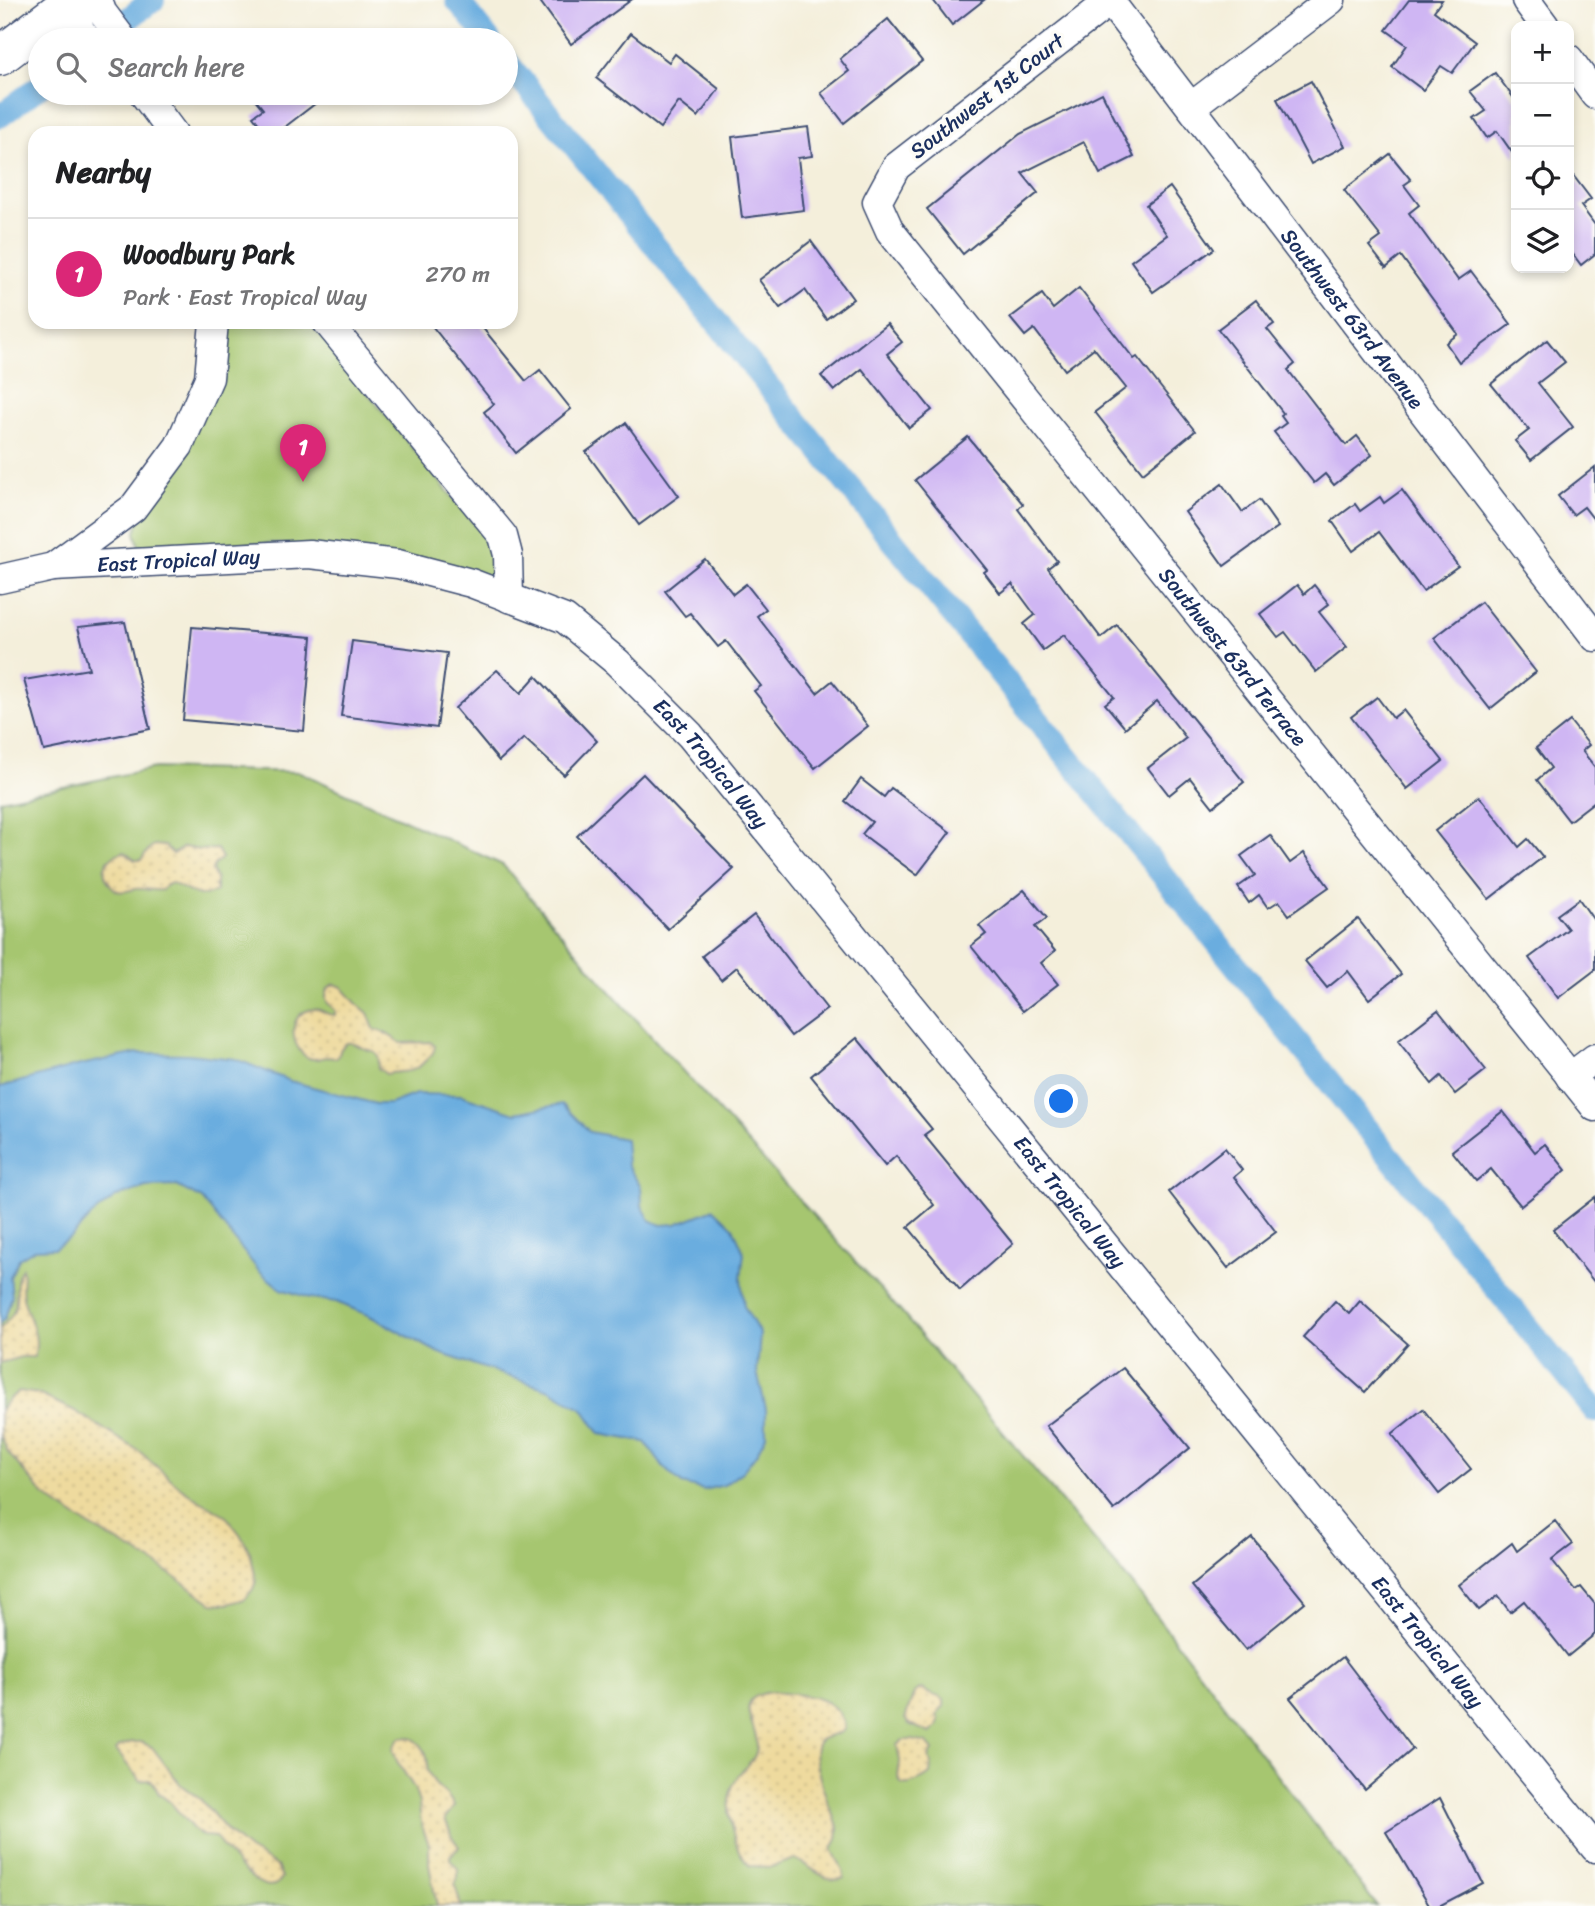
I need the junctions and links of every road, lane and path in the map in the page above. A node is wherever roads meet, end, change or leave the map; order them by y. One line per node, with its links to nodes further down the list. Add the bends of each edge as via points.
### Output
1 (1331, 0): 13 (street)
2 (1525, 0): 5 (street)
3 (1110, 1): 13 (street, Southwest 63rd Avenue); 15 (street, Southwest 1st Court, via 896,167)
4 (84, 12): 6 (main road); 7 (street)
5 (1541, 21)
6 (53, 28)
7 (106, 28)
8 (28, 41): 9 (main road)
9 (0, 56)
10 (1574, 66): 11 (street)
11 (1595, 95)
12 (152, 105): 14 (street)
13 (1192, 106): 21 (street, Southwest 63rd Avenue)
14 (168, 126)
15 (877, 202): 23 (street, Southwest 63rd Terrace, via 890,231)
16 (213, 329): 18 (street, East Tropical Way, via 209,377 179,446 133,508)
17 (333, 329): 20 (street, via 503,536)
18 (53, 567): 19 (street, East Tropical Way); 20 (street, East Tropical Way, via 309,554 398,564)
19 (0, 579)
20 (509, 598): 25 (street, East Tropical Way, via 565,619 617,662 690,735)
21 (1594, 632)
22 (1595, 1058): 23 (street)
23 (1570, 1077): 24 (street, Southwest 63rd Terrace)
24 (1595, 1107)
25 (1595, 1848)

